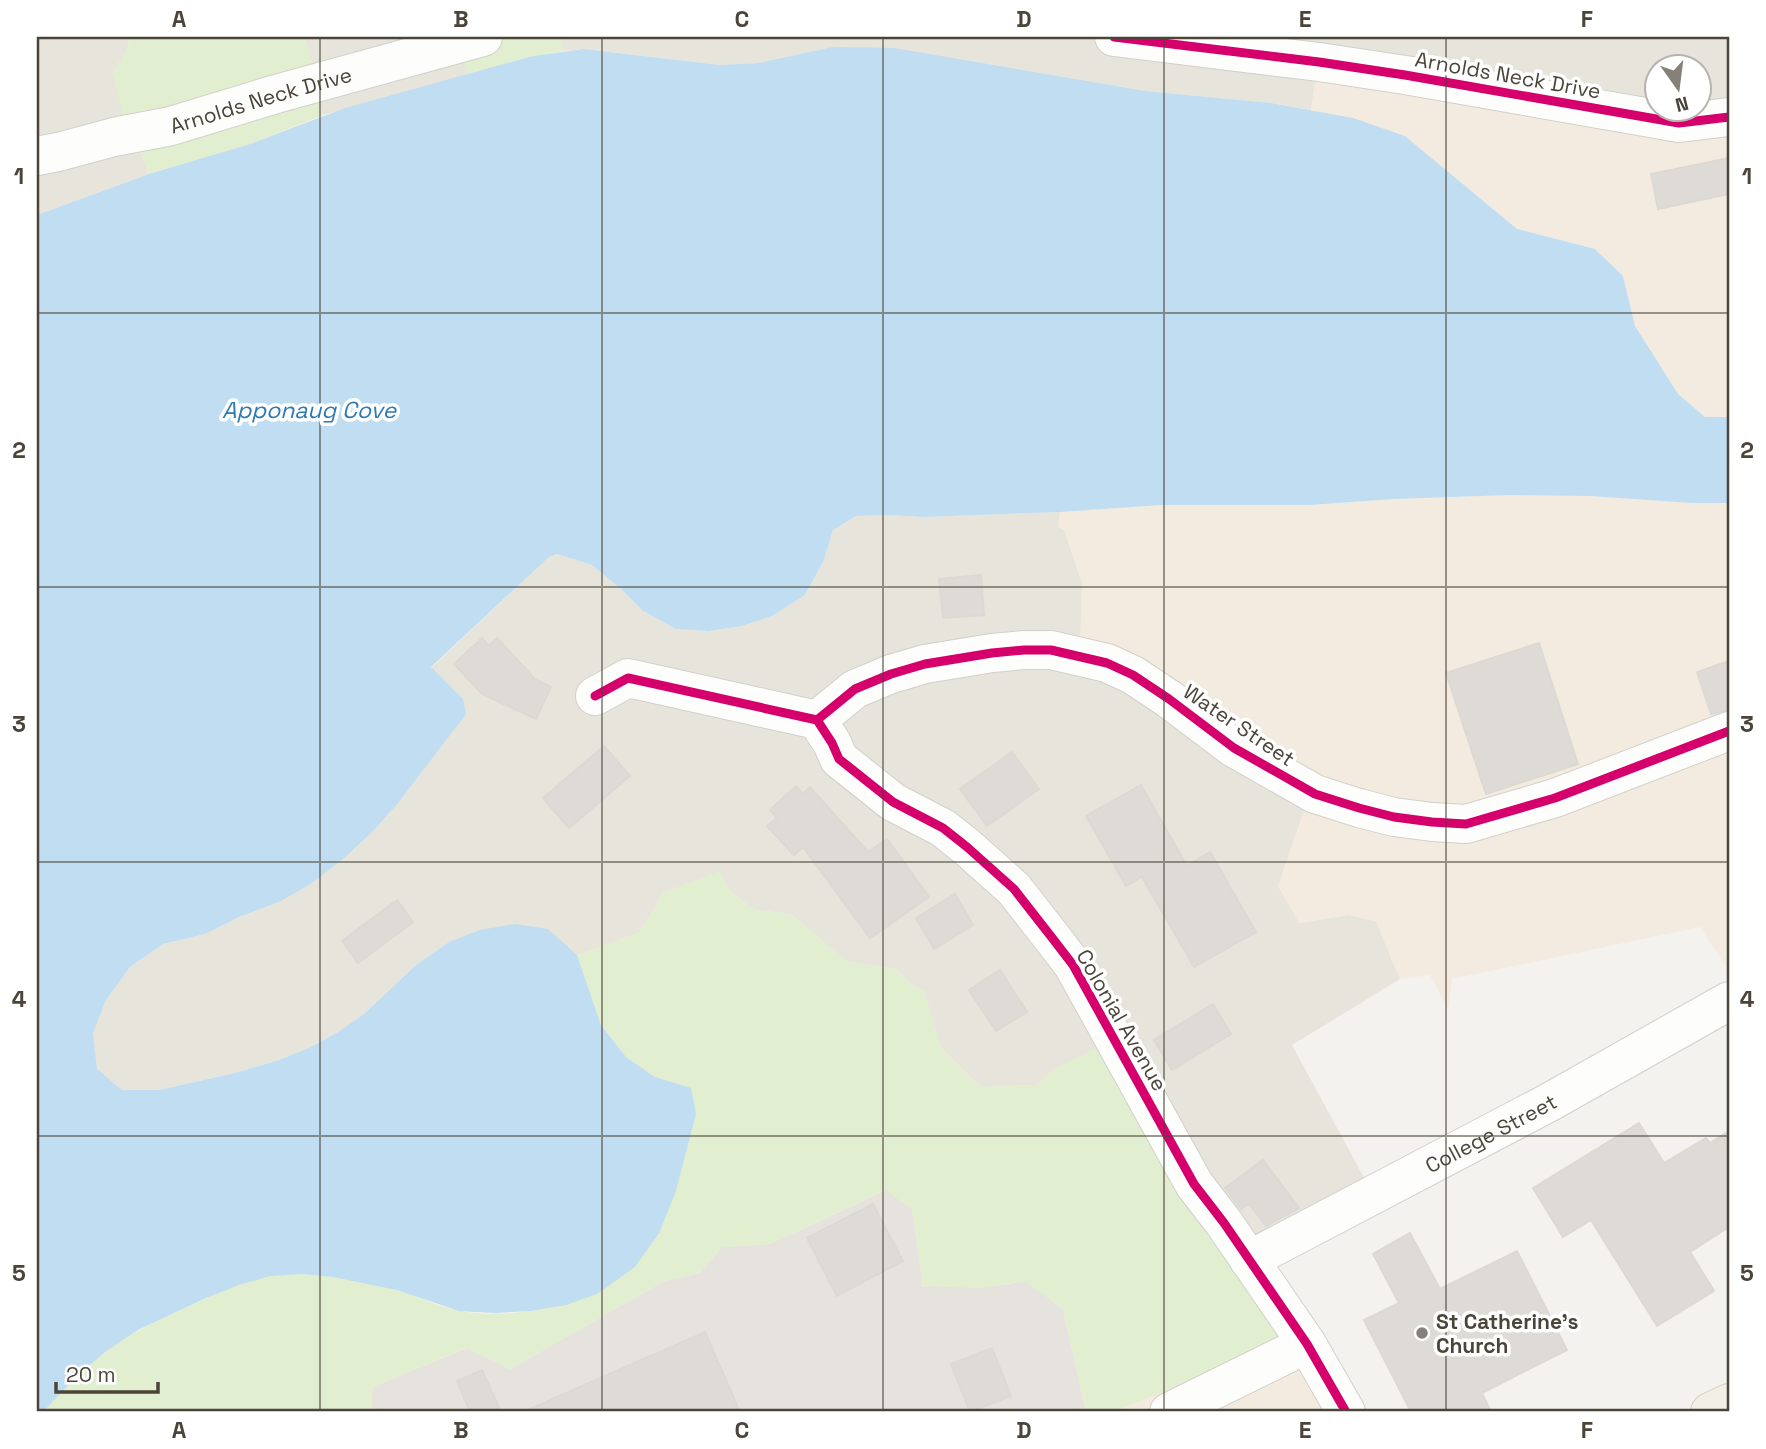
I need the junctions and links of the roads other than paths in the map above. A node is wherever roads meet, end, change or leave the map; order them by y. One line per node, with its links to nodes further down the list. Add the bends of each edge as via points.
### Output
1 (483, 37): 4 (street, Arnolds Neck Drive, via 171,126)
2 (1114, 37): 3 (street, Arnolds Neck Drive, via 1393,73 1679,123)
3 (1729, 117)
4 (37, 156)
5 (595, 696): 6 (street, via 628,678)
6 (817, 720): 7 (street, Water Street, via 855,689 891,674 992,653 1051,650 1107,663 1133,675 1234,748 1315,794 1394,817 1466,824 1555,798); 9 (street, Colonial Avenue, via 839,759 893,802 943,828 1014,889 1073,965 1194,1184)
7 (1729, 731)
8 (1729, 1001): 9 (street, College Street, via 1548,1103)
9 (1250, 1260): 10 (street, Colonial Avenue)
10 (1307, 1344): 12 (street); 13 (street, Colonial Avenue)
11 (1729, 1403): 14 (main road)
12 (1169, 1412)
13 (1346, 1412)
14 (1710, 1412)

